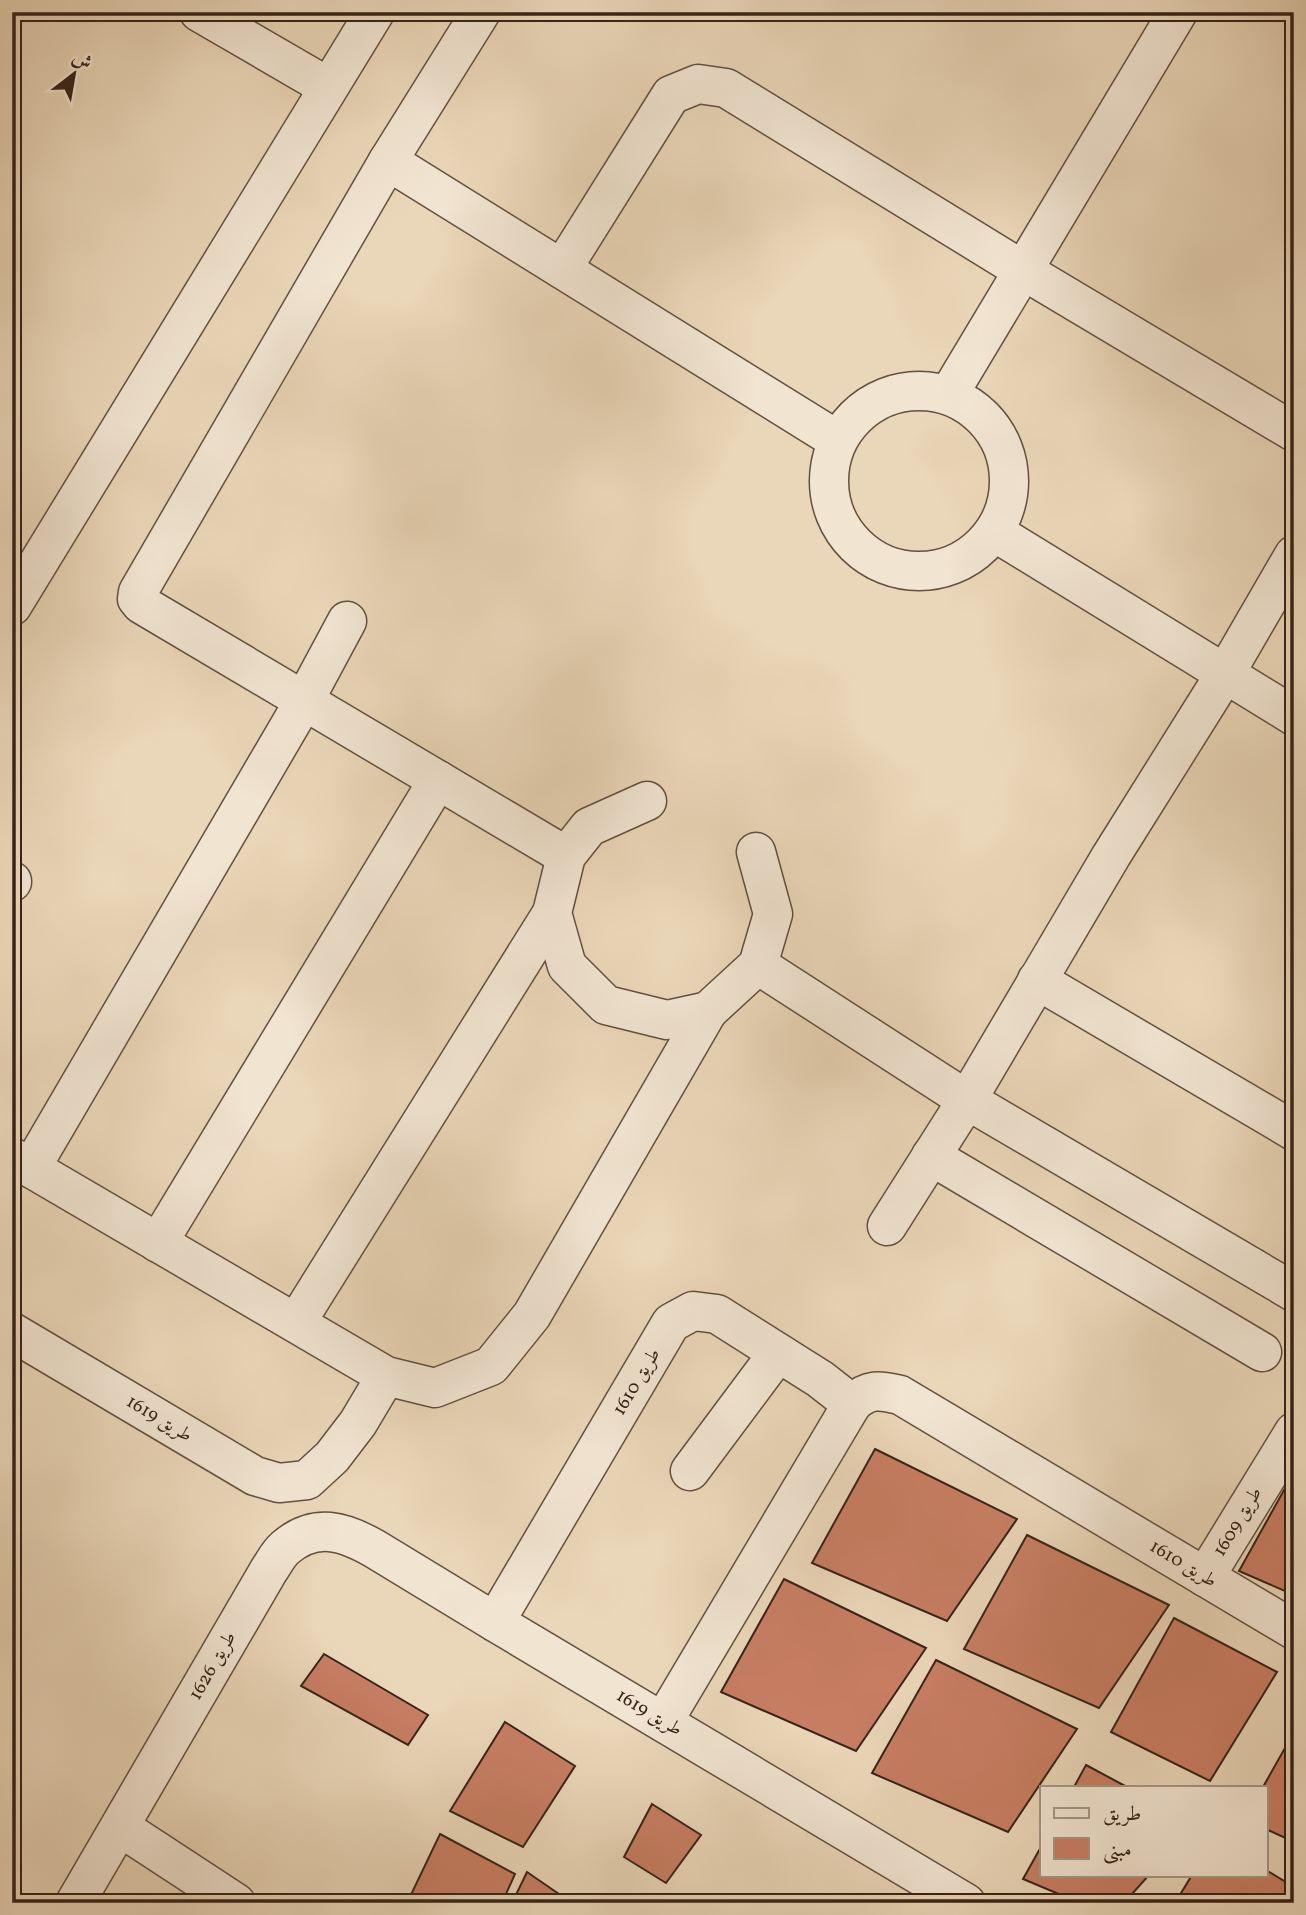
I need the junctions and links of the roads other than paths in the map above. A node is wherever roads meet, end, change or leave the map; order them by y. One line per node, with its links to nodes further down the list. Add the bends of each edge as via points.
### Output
1 (199, 12): 5 (street)
2 (375, 12): 5 (street)
3 (481, 12): 6 (street)
4 (1178, 12): 8 (street)
5 (328, 87): 14 (street)
6 (388, 162): 7 (street); 17 (street, via 138,592 141,604)
7 (562, 269): 8 (street, via 671,95 698,84 726,88); 11 (street)
8 (1024, 271): 9 (street); 10 (street)
9 (949, 394): 11 (street, via 911,390 864,407); 12 (street, via 996,431 1012,478)
10 (1294, 432)
11 (837, 440): 12 (street, via 827,480 837,520 873,560 928,573 974,556)
12 (996, 533): 16 (street)
13 (1294, 555): 16 (street)
14 (12, 606)
15 (346, 621): 17 (street)
16 (1225, 674): 18 (street); 25 (street)
17 (304, 701): 19 (street); 30 (street)
18 (1294, 716)
19 (438, 780): 22 (street); 32 (street)
20 (647, 801): 22 (street, via 589,827)
21 (756, 852): 24 (street, via 773,914)
22 (566, 856): 23 (street)
23 (552, 913): 26 (street, via 567,965 606,1005 667,1020); 34 (street)
24 (758, 965): 26 (street); 27 (street)
25 (1037, 980): 27 (street); 28 (street)
26 (708, 1011): 38 (street, via 532,1315 491,1366 435,1388)
27 (967, 1100): 29 (street); 33 (street)
28 (1294, 1131)
29 (932, 1156): 31 (street); 36 (street)
30 (22, 1163): 32 (street)
31 (887, 1226)
32 (158, 1243): 34 (street)
33 (1294, 1292)
34 (296, 1323): 38 (street)
35 (12, 1332): 38 (street, طريق 1619, via 255,1476 279,1483 307,1480 332,1457)
36 (1262, 1352)
37 (778, 1353): 39 (street, طريق 1610); 41 (street); 44 (street, طريق 1610, via 717,1314 694,1311 671,1323)
38 (386, 1376)
39 (852, 1404): 43 (street, طريق 1610, via 861,1395 881,1390 900,1395); 46 (street)
40 (1294, 1432): 43 (street, طريق 1609)
41 (690, 1471)
42 (328, 1531): 44 (street, طريق 1619, via 356,1538); 47 (street, طريق 1626, via 303,1536 283,1550)
43 (1205, 1577): 45 (street, طريق 1610)
44 (495, 1622): 46 (street, طريق 1619)
45 (1294, 1630)
46 (663, 1722): 50 (street, طريق 1619)
47 (120, 1827): 48 (street, طريق 1626); 49 (street)
48 (75, 1903)
49 (236, 1903)
50 (967, 1903)

